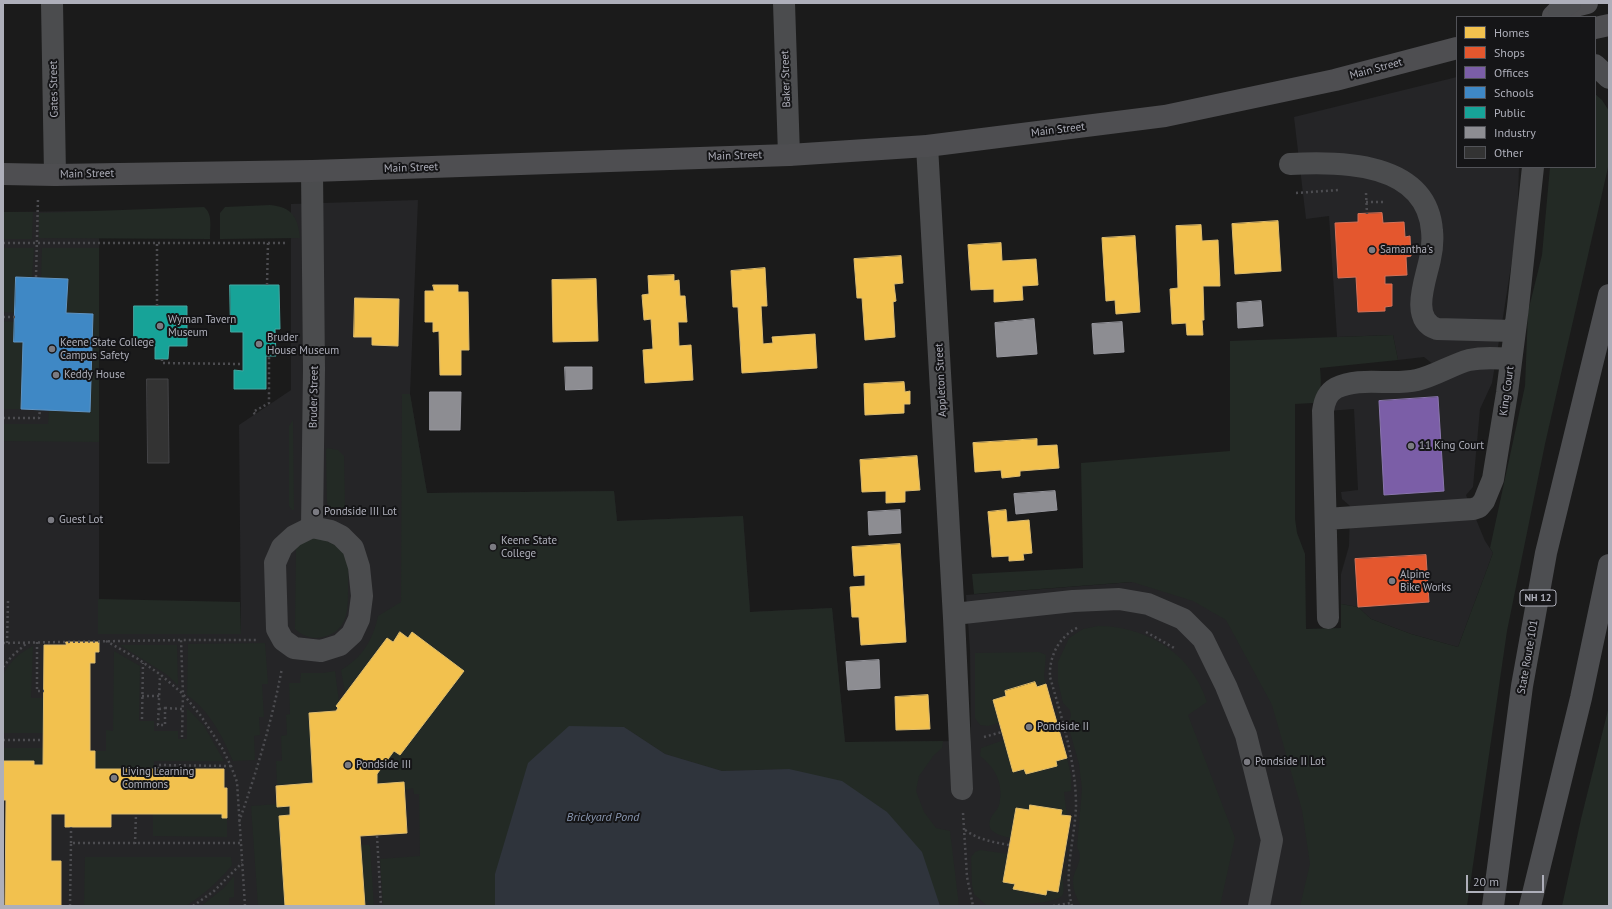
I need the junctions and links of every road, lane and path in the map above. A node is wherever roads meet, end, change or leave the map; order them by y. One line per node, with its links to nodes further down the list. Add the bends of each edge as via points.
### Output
1 (52, 3): 16 (street, Gates Street)
2 (784, 3): 11 (street, Baker Street)
3 (1587, 3): 4 (main road)
4 (1560, 10)
5 (1609, 25): 6 (main road)
6 (1596, 28)
7 (1456, 48): 10 (main road, Main Street, via 1335,80 1165,116)
8 (1596, 66): 9 (highway)
9 (1609, 78)
10 (927, 146): 11 (main road, Main Street); 44 (street, Appleton Street)
11 (789, 154): 14 (main road, Main Street)
12 (1290, 164): 32 (street, via 1318,163 1362,167 1382,172 1408,186 1423,202 1432,231 1430,258 1422,292 1423,316 1426,323 1437,329)
13 (1533, 168): 32 (street, King Court)
14 (312, 171): 16 (main road, Main Street); 41 (street, Bruder Street)
15 (3, 174): 16 (main road, Main Street)
16 (47, 175): 22 (path)
17 (1366, 189): 20 (path)
18 (1343, 190): 19 (path)
19 (1296, 193)
20 (1367, 214)
21 (3, 243): 22 (path)
22 (38, 243): 23 (path); 26 (path)
23 (157, 243): 24 (path); 29 (path)
24 (268, 243): 25 (path); 27 (path)
25 (291, 243)
26 (36, 277)
27 (267, 285)
28 (1609, 295): 93 (highway, State Route 101 / NH 12, via 1546,553 1522,686)
29 (157, 306)
30 (3, 317): 31 (path)
31 (15, 317)
32 (1514, 331): 35 (street, King Court)
33 (270, 356): 38 (path, via 269,403)
34 (162, 359): 36 (path, via 162,363)
35 (1511, 359): 40 (street, King Court, via 1493,479 1479,507); 40 (street, via 1468,360 1417,380 1350,384 1333,390 1324,402 1323,411)
36 (243, 364)
37 (40, 410): 39 (path, via 39,418)
38 (254, 414)
39 (3, 418)
40 (1326, 519): 45 (street)
41 (312, 527): 49 (street, via 294,536 282,547 275,563 276,629); 49 (street, via 341,536 353,548 359,567 362,596 359,619 352,634 340,645 321,650 294,648)
42 (1609, 565): 94 (highway, via 1581,698)
43 (8, 600): 53 (path)
44 (954, 614): 74 (street, Appleton Street); 92 (street, via 1073,601 1119,599 1148,604 1183,619 1203,639 1246,735 1272,840)
45 (1328, 618)
46 (1082, 625): 85 (path, via 1073,630 1056,648 1050,669 1074,776 1074,829 1068,880)
47 (1144, 631): 55 (path)
48 (182, 640): 49 (path); 50 (path); 60 (path)
49 (283, 640): 76 (path, via 283,665 274,709)
50 (106, 641): 51 (path); 56 (path)
51 (37, 642): 54 (path); 59 (path, via 37,691)
52 (3, 643): 53 (path)
53 (7, 643): 54 (path)
54 (28, 643): 57 (path)
55 (1181, 653)
56 (143, 663): 58 (path); 61 (path)
57 (3, 667)
58 (160, 674): 60 (path); 62 (path)
59 (44, 691)
60 (183, 694): 65 (path); 72 (path, via 201,716)
61 (142, 696): 62 (path); 66 (path)
62 (159, 696): 63 (path)
63 (159, 708): 64 (path); 64 (path, via 158,725 165,725)
64 (165, 708): 65 (path)
65 (182, 709): 68 (path)
66 (142, 719)
67 (1002, 732): 69 (path)
68 (182, 737)
69 (979, 738)
70 (3, 740): 71 (path)
71 (43, 740)
72 (231, 766): 73 (path, via 158,765); 76 (path, via 237,782)
73 (158, 769)
74 (962, 789): 78 (path)
75 (136, 814): 82 (path)
76 (239, 822): 81 (path)
77 (71, 827): 80 (path)
78 (964, 830): 83 (path, via 986,841); 90 (path)
79 (377, 836): 89 (path)
80 (71, 843): 82 (path); 86 (path)
81 (240, 843): 82 (path); 84 (path)
82 (136, 844)
83 (1009, 845)
84 (242, 863): 87 (path, via 214,891); 88 (path)
85 (1072, 904): 91 (path)
86 (70, 906)
87 (193, 906)
88 (245, 906)
89 (381, 906)
90 (973, 906)
91 (1053, 906)
92 (1259, 906)
93 (1493, 906)
94 (1530, 906)

